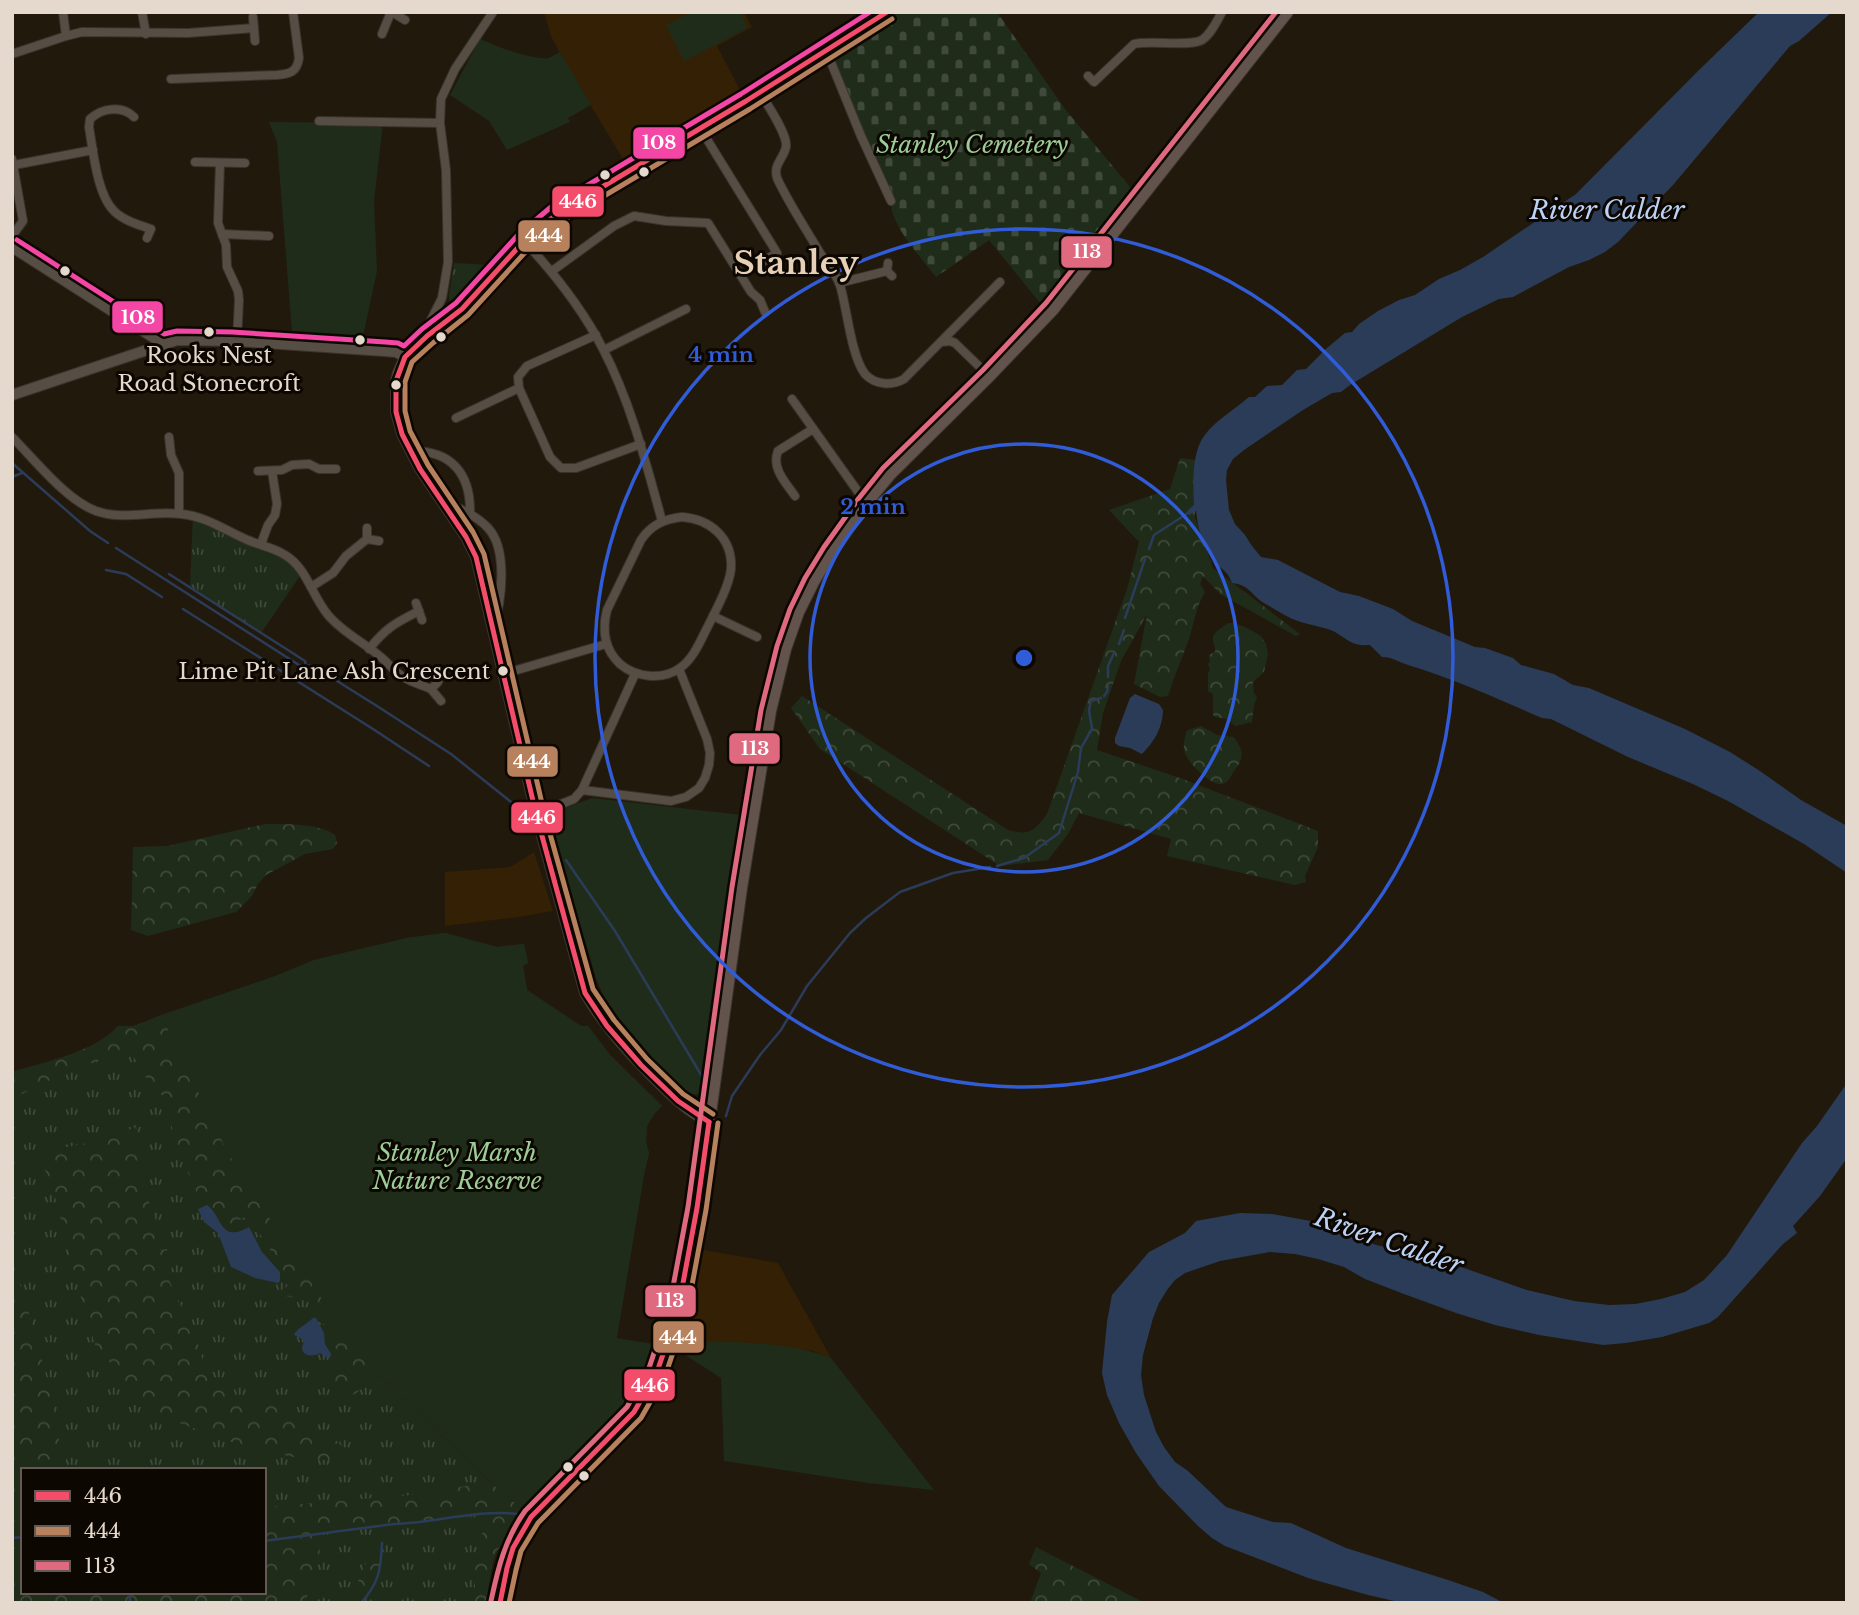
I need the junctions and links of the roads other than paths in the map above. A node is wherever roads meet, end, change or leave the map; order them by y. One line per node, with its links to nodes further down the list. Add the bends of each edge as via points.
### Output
1 (63, 12): 14 (street)
2 (142, 12): 12 (street)
3 (293, 12): 19 (street, via 299,58 295,71)
4 (391, 12): 10 (street); 13 (street)
5 (493, 12): 23 (street, via 446,86)
6 (887, 12): 16 (street)
7 (1222, 12): 18 (street, via 1202,40 1134,44 1094,82)
8 (1287, 12): 53 (main road, via 1053,309)
9 (253, 17): 11 (street)
10 (405, 20)
11 (254, 28): 12 (street); 15 (street)
12 (146, 34): 14 (street)
13 (382, 34)
14 (66, 36): 17 (street)
15 (255, 41)
16 (826, 50): 20 (street); 30 (street)
17 (12, 54)
18 (1088, 76)
19 (174, 81)
20 (760, 92): 24 (street); 41 (street, via 786,142 776,166 777,178)
21 (134, 117): 25 (street, via 127,110 96,113 89,119)
22 (319, 121): 23 (street)
23 (440, 123): 42 (street, via 448,262)
24 (700, 128): 35 (street, via 557,214); 37 (street, via 777,253)
25 (93, 150): 26 (street); 34 (street, via 105,199 125,219 150,229)
26 (13, 162): 32 (street, via 23,221)
27 (195, 162): 28 (street)
28 (220, 163): 29 (street); 31 (street, via 218,223)
29 (245, 163)
30 (891, 201)
31 (222, 234): 33 (street); 47 (street, via 227,267 238,291)
32 (12, 236)
33 (269, 236)
34 (147, 238)
35 (524, 241): 39 (street); 45 (street)
36 (12, 247): 50 (street)
37 (762, 262)
38 (889, 270): 41 (street)
39 (552, 271): 44 (street, via 634,216 708,223); 46 (street)
40 (1000, 282): 49 (street)
41 (839, 283): 49 (street, via 866,375 888,384 899,383)
42 (442, 298): 45 (street); 48 (street)
43 (687, 309): 51 (street)
44 (765, 312)
45 (454, 316): 48 (street)
46 (596, 335): 51 (street); 54 (street, via 527,366 519,377)
47 (237, 341): 50 (street); 52 (street, via 396,352)
48 (421, 341): 52 (street)
49 (941, 342): 53 (street, via 955,343)
50 (162, 343): 55 (street)
51 (604, 350): 61 (street)
52 (405, 357): 62 (street, via 398,373 396,412)
53 (989, 376): 68 (main road)
54 (519, 387): 57 (street); 61 (street, via 550,457 561,468 576,468)
55 (12, 395)
56 (792, 400): 58 (street)
57 (456, 418)
58 (813, 429): 66 (street, via 776,456 776,467); 68 (street)
59 (12, 437): 69 (street, via 66,492 97,511 134,516)
60 (169, 437): 69 (street, via 179,472)
61 (641, 444): 71 (street)
62 (410, 451): 67 (street); 70 (street, via 436,453 455,466 468,488)
63 (336, 469): 65 (street, via 309,464)
64 (258, 471): 65 (street)
65 (272, 471): 75 (street, via 277,504)
66 (795, 496)
67 (441, 500): 70 (street); 79 (street, via 476,557)
68 (866, 503): 91 (main road, via 831,552 799,612 769,711)
69 (179, 513): 75 (street)
70 (470, 514): 79 (street, via 495,536 499,547 499,602)
71 (662, 521): 78 (street, via 682,516 701,520 725,541 731,570); 81 (street, via 641,540 607,610)
72 (368, 528): 73 (street)
73 (367, 539): 74 (street); 76 (street, via 333,573)
74 (379, 541)
75 (261, 544): 76 (street, via 297,563)
76 (311, 587): 82 (street, via 327,614)
77 (419, 611): 82 (street, via 384,631)
78 (713, 616): 80 (street); 83 (street)
79 (493, 627): 84 (street)
80 (757, 638)
81 (606, 643): 84 (street); 85 (street, via 618,662)
82 (369, 649): 87 (street, via 404,678)
83 (679, 669): 85 (street, via 659,675); 89 (street, via 710,752 699,788 671,802)
84 (503, 674): 90 (street)
85 (635, 674): 89 (street)
86 (438, 682): 87 (street)
87 (431, 689): 88 (street)
88 (441, 701)
89 (582, 790): 90 (street, via 574,799)
90 (536, 814): 91 (street, via 585,993 624,1048 682,1105)
91 (709, 1122): 92 (main road, via 678,1310 657,1372 634,1412 519,1534 510,1553)
92 (500, 1603)

